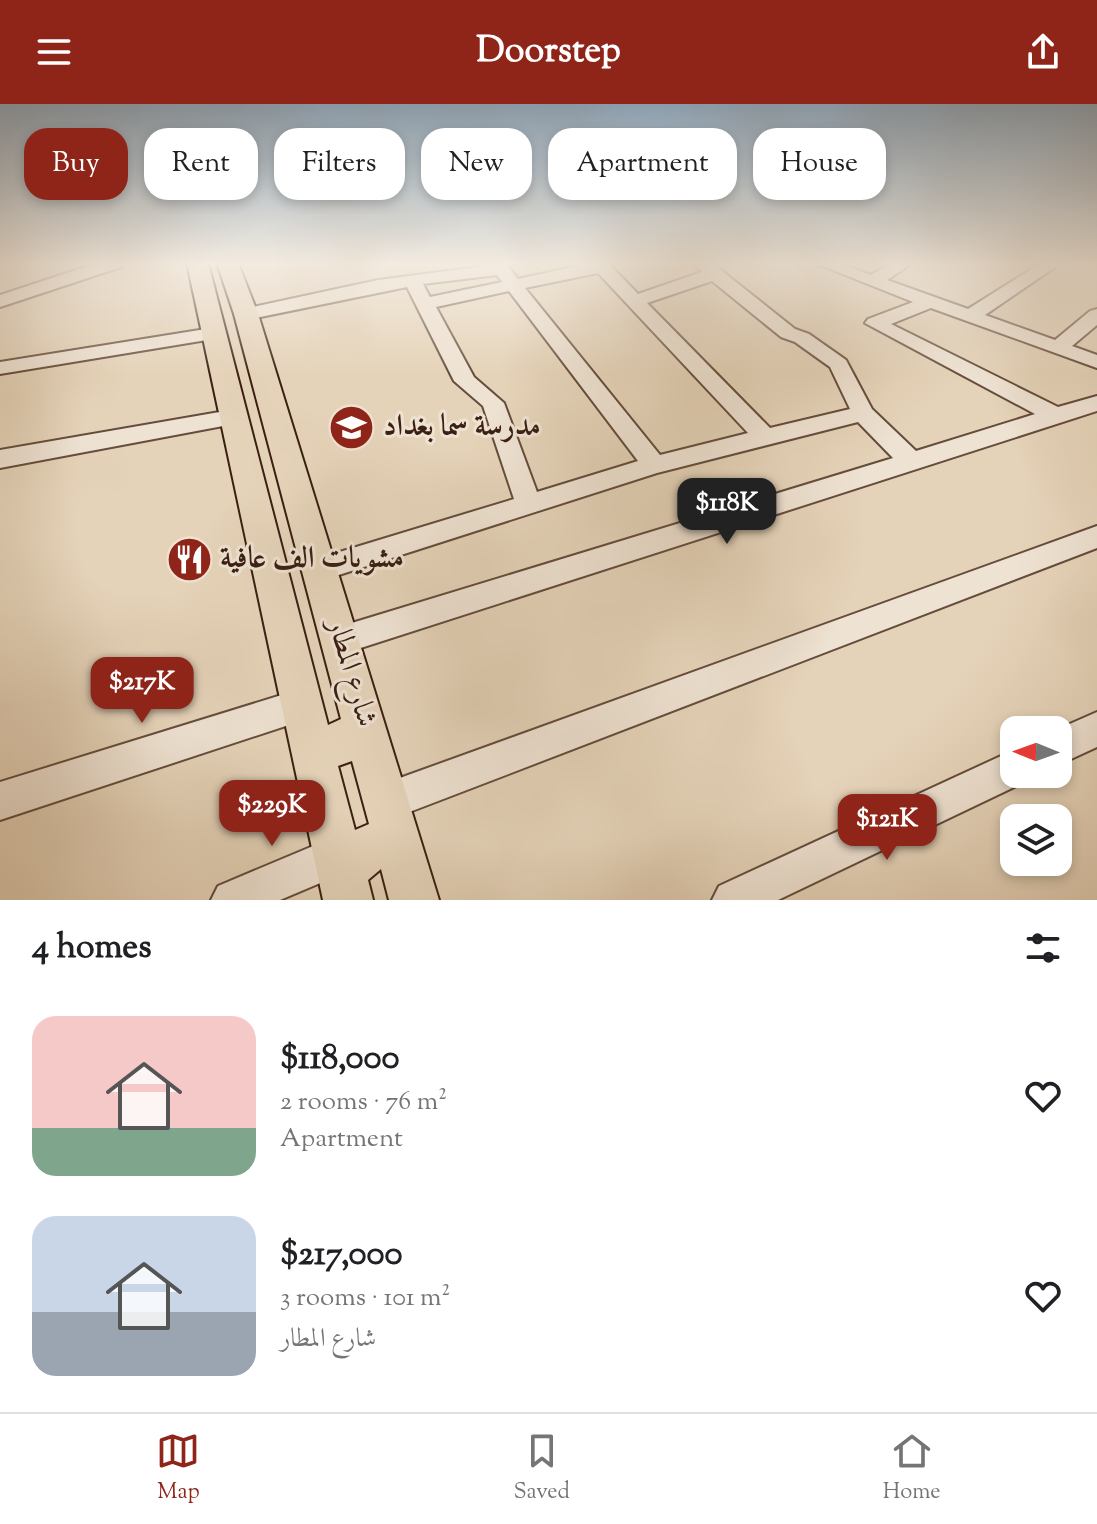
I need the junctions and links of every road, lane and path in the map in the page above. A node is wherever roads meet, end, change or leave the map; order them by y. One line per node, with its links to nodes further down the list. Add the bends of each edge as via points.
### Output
1 (205, 300): 17 (main road, شارع المطار)
2 (241, 300): 14 (main road, شارع المطار)
3 (314, 300): 14 (street)
4 (422, 300): 13 (street)
5 (444, 300): 13 (street)
6 (528, 300): 28 (street)
7 (638, 300): 11 (street)
8 (748, 300): 22 (street, via 839,364)
9 (925, 300): 12 (street)
10 (995, 300): 16 (street)
11 (634, 302): 25 (street)
12 (930, 302): 16 (street); 23 (street, via 875,323)
13 (424, 304): 29 (street, via 465,381 493,403)
14 (246, 314): 31 (main road, شارع المطار)
15 (1097, 315): 18 (street)
16 (970, 316): 18 (street)
17 (212, 334): 20 (street); 24 (main road, شارع المطار)
18 (1057, 348): 19 (street)
19 (1097, 362)
20 (0, 368)
21 (1097, 403): 23 (street)
22 (863, 413): 25 (street); 27 (street)
23 (1056, 416): 27 (street)
24 (231, 418): 26 (street); 33 (main road, شارع المطار)
25 (765, 437): 28 (street)
26 (0, 459)
27 (911, 461): 32 (street)
28 (654, 465): 29 (street)
29 (528, 503): 31 (street)
30 (1097, 537): 40 (street)
31 (320, 569): 32 (main road, شارع المطار)
32 (342, 640): 34 (main road, شارع المطار)
33 (301, 705): 37 (main road, شارع المطار); 39 (street)
34 (366, 724): 37 (main road, via 339,745); 40 (main road, شارع المطار)
35 (1097, 729): 36 (street)
36 (1072, 741)
37 (311, 748): 41 (main road, شارع المطار)
38 (1000, 775): 44 (street)
39 (0, 801)
40 (392, 821): 41 (main road); 43 (main road, شارع المطار)
41 (343, 877): 42 (street)
42 (232, 900)
43 (414, 900)
44 (733, 900)

